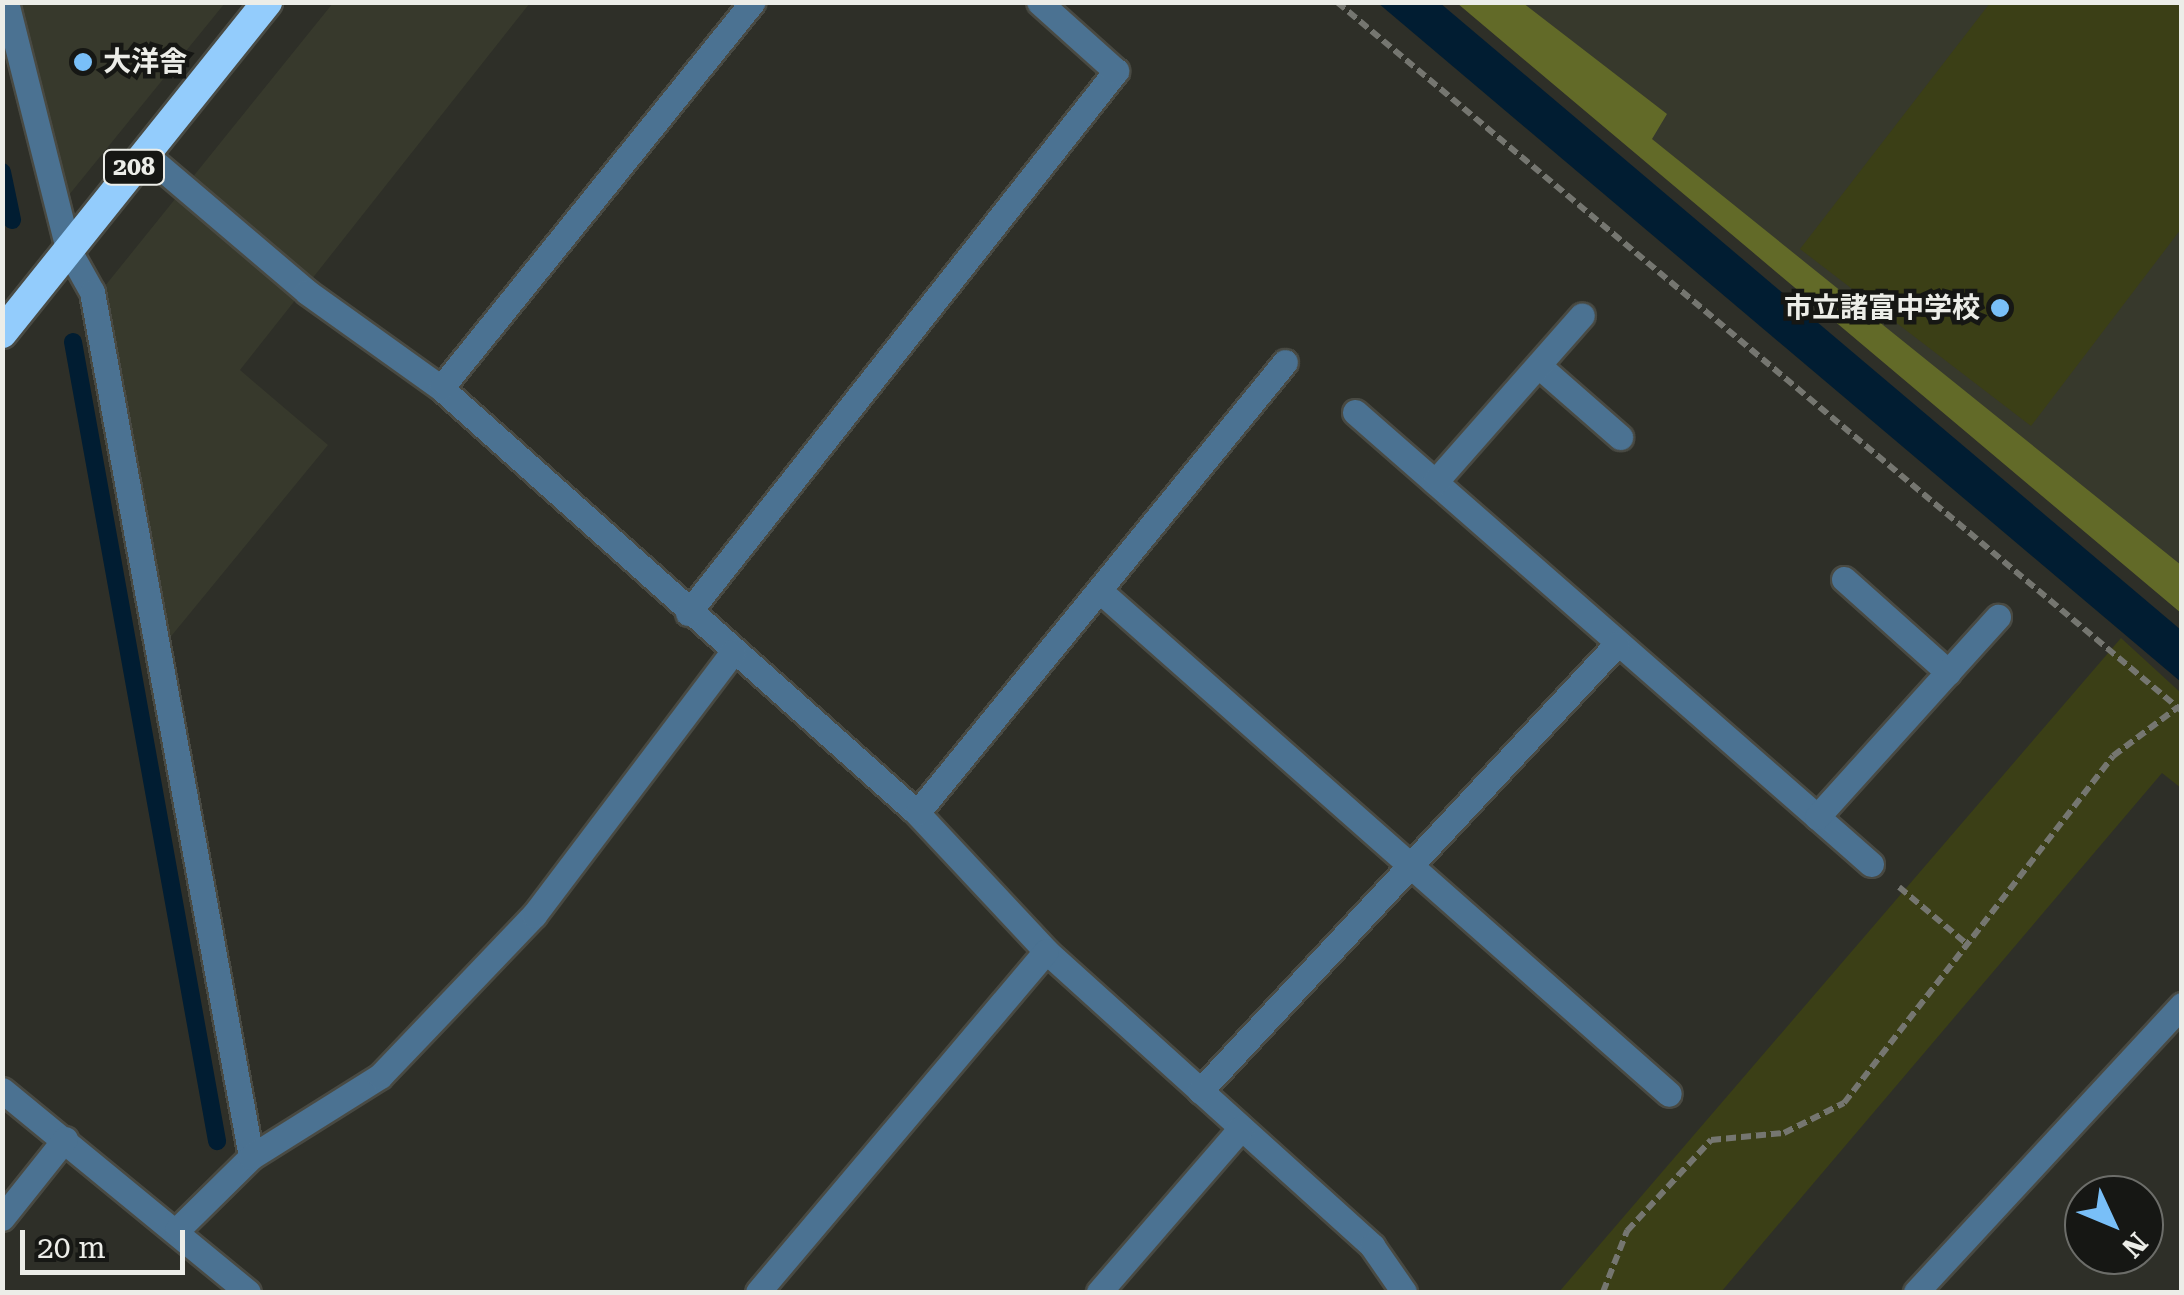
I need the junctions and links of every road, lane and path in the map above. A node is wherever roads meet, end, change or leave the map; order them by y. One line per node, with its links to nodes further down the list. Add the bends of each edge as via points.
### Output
1 (6, 2): 7 (street)
2 (268, 2): 6 (highway, 208)
3 (753, 2): 12 (street)
4 (1040, 2): 18 (street, via 1116,71)
5 (1337, 2): 23 (path)
6 (145, 154): 7 (highway, 208); 12 (street, via 307,292)
7 (68, 249): 9 (highway, 208); 36 (street, via 92,292)
8 (1582, 315): 11 (street)
9 (2, 334)
10 (1285, 362): 17 (street)
11 (1539, 366): 14 (street); 15 (street)
12 (441, 388): 18 (street)
13 (1355, 412): 15 (street)
14 (1620, 437)
15 (1435, 482): 20 (street)
16 (1844, 579): 22 (street)
17 (1100, 591): 24 (street); 27 (street)
18 (688, 613): 21 (street)
19 (1998, 617): 22 (street)
20 (1617, 644): 25 (street); 27 (street)
21 (733, 652): 24 (street); 36 (street, via 534,915 380,1076)
22 (1948, 672): 25 (street)
23 (2180, 709): 28 (path, via 2113,756)
24 (917, 813): 29 (street)
25 (1817, 817): 26 (street)
26 (1871, 864): 28 (path)
27 (1411, 866): 32 (street); 33 (street)
28 (1966, 944): 43 (path, via 1844,1103 1784,1133 1712,1140 1627,1230)
29 (1046, 951): 32 (street); 40 (street)
30 (2182, 1005): 44 (street)
31 (2, 1090): 35 (street)
32 (1200, 1090): 34 (street)
33 (1669, 1094)
34 (1242, 1128): 41 (street); 42 (street, via 1372,1246)
35 (64, 1139): 37 (street); 38 (street)
36 (251, 1157): 38 (street)
37 (2, 1218)
38 (177, 1230): 39 (street)
39 (248, 1292)
40 (758, 1292)
41 (1099, 1292)
42 (1404, 1292)
43 (1603, 1292)
44 (1916, 1292)

